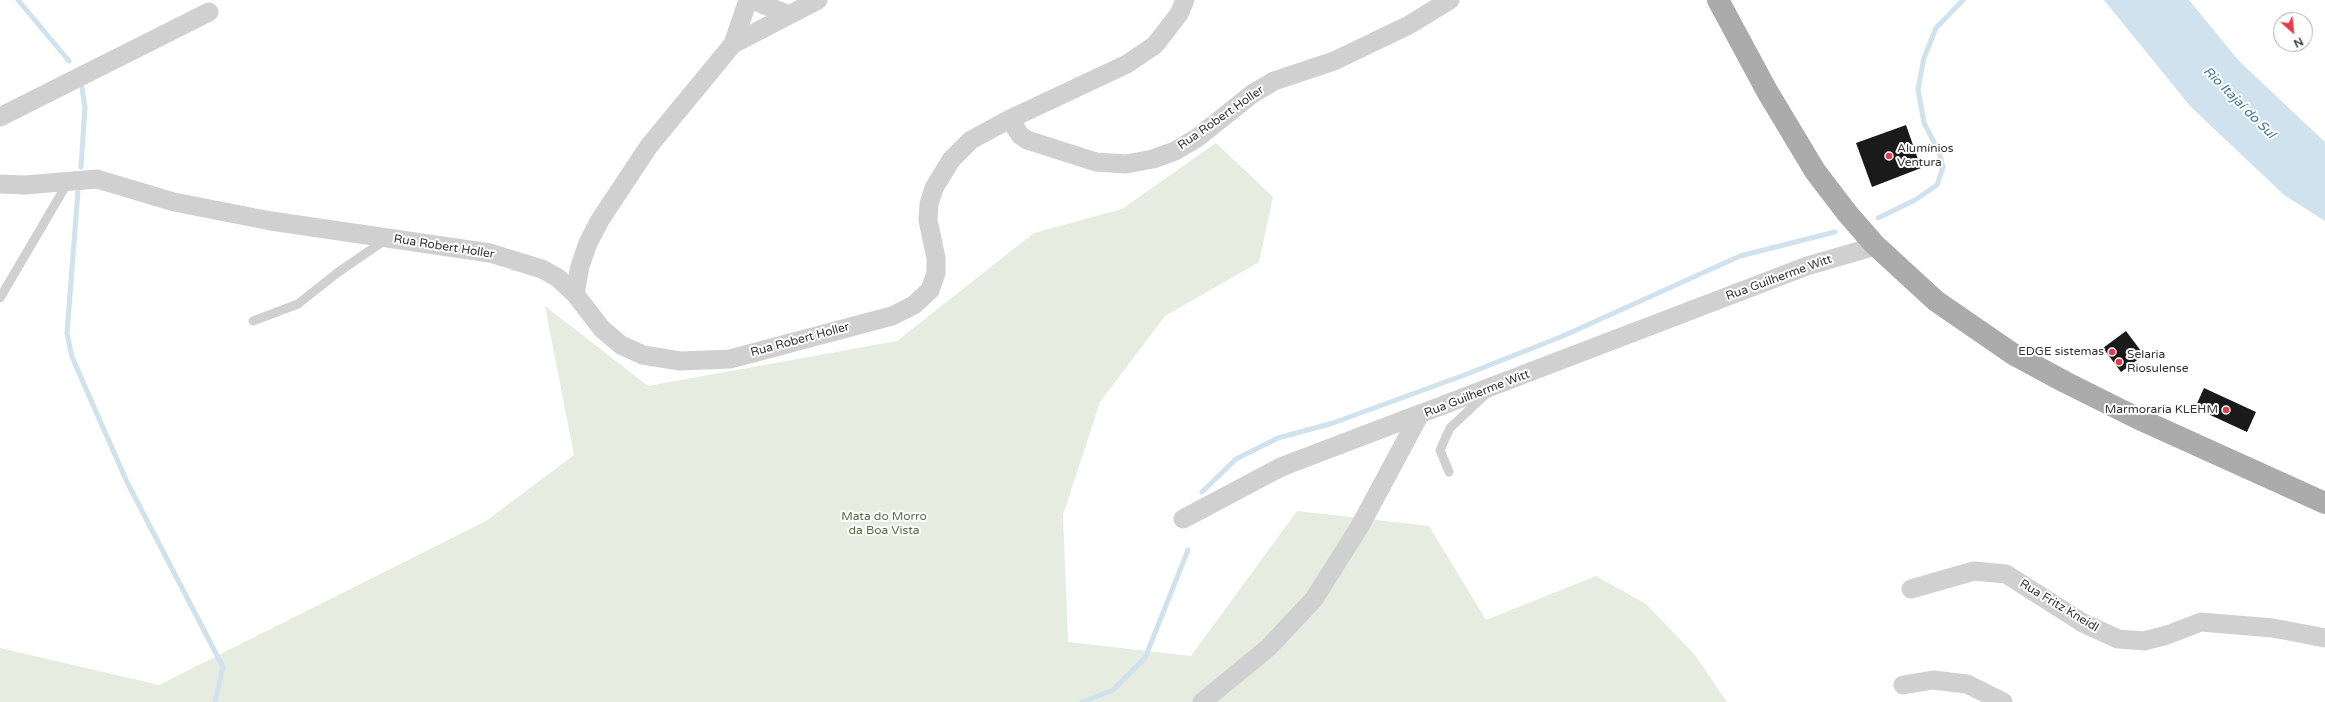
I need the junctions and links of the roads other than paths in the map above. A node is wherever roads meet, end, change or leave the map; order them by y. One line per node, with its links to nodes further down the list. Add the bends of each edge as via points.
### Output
1 (748, 0): 9 (street)
2 (752, 0): 8 (street)
3 (818, 0): 8 (street)
4 (1185, 0): 11 (street, via 1179,14 1155,45 1132,60)
5 (1450, 0): 11 (street, Rua Robert Holler, via 1409,25 1334,61 1274,81 1252,94 1197,138 1175,151 1153,159 1126,164 1096,162 1027,140 1020,135)
6 (1718, 0): 15 (main road, via 1796,140 1846,213)
7 (209, 12): 10 (street)
8 (789, 15): 9 (street)
9 (733, 44): 16 (street, via 649,146 600,220 580,266)
10 (0, 117)
11 (1010, 119): 16 (street, Rua Robert Holler, via 971,140 951,160 934,188 928,220 936,258 934,279 930,290 914,305 892,316 730,359 680,361 643,355 621,345 602,329)
12 (68, 180): 13 (street, Rua Robert Holler, via 25,185); 14 (street, Rua Robert Holler, via 96,179 196,206 271,221); 17 (lane)
13 (0, 184)
14 (387, 238): 16 (street, Rua Robert Holler, via 490,253 542,269 558,278); 18 (lane, via 298,304)
15 (1876, 246): 19 (street, Rua Guilherme Witt, via 1806,266); 22 (main road, via 1936,301 2013,354 2137,418)
16 (575, 294)
17 (0, 298)
18 (253, 321)
19 (1494, 386): 20 (street, Rua Guilherme Witt); 21 (lane, via 1450,428 1440,450)
20 (1420, 414): 23 (street, via 1281,467); 27 (street, Rua Guilherme Witt, via 1360,526 1314,599 1268,648)
21 (1449, 472)
22 (2325, 503)
23 (1183, 519)
24 (1911, 589): 25 (street, Rua Fritz Kneidl, via 1974,571 2006,574 2082,623 2118,639 2144,641 2201,622 2274,628)
25 (2325, 638)
26 (1903, 685): 28 (street, via 1933,680 1967,684)
27 (1202, 702)
28 (2003, 702)

